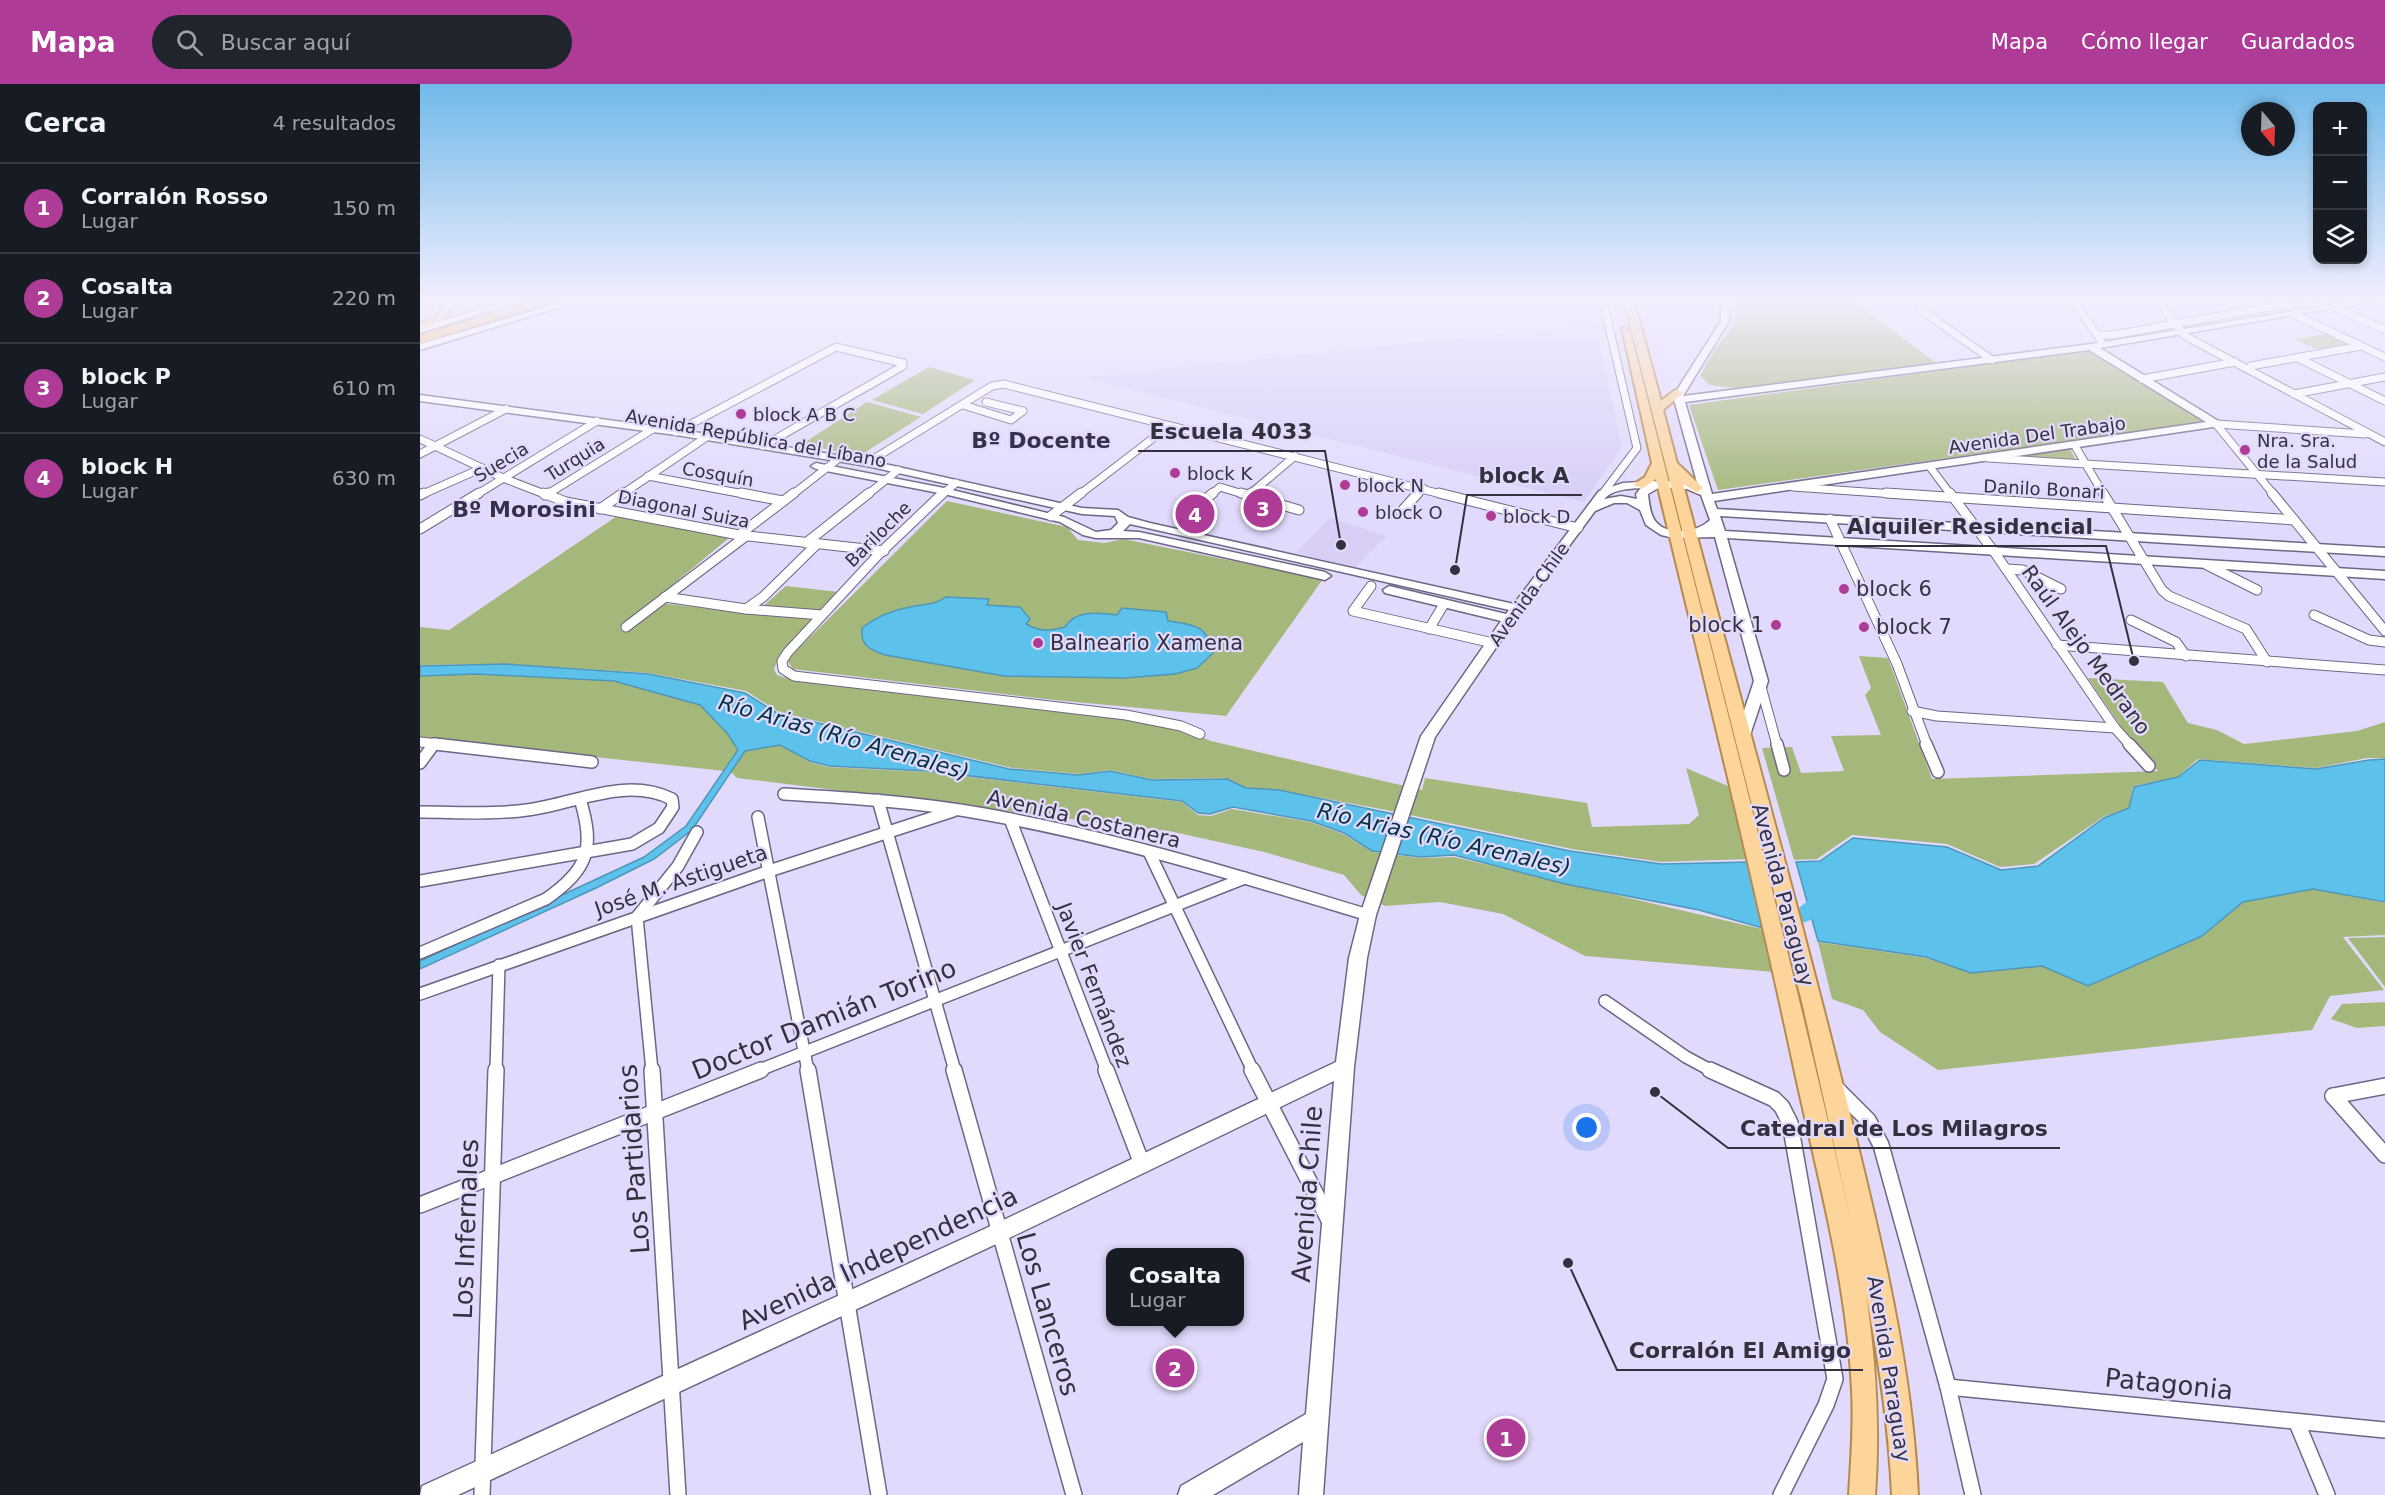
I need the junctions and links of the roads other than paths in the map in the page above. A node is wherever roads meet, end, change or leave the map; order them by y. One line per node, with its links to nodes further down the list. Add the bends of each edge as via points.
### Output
1 (799, 367): 31 (street)
2 (902, 367): 39 (street)
3 (1618, 367): 57 (street, Avenida Chile, via 1637,448)
4 (1638, 367): 46 (main road, Avenida Paraguay)
5 (1659, 367): 20 (main road, Avenida Paraguay)
6 (1694, 367): 20 (street)
7 (1938, 367): 17 (street)
8 (2123, 367): 14 (street)
9 (2210, 367): 14 (street)
10 (2246, 367): 18 (street)
11 (2254, 367): 16 (street)
12 (2316, 367): 15 (street)
13 (2385, 377): 15 (street)
14 (2142, 379): 27 (street)
15 (2350, 383): 16 (street); 21 (street)
16 (2303, 392): 18 (street); 33 (street)
17 (1726, 394): 20 (street); 20 (street)
18 (2295, 394): 32 (street)
19 (420, 398): 25 (street, Avenida República del Líbano)
20 (1673, 398): 46 (main road, Avenida Paraguay); 66 (street)
21 (2385, 401)
22 (986, 402): 24 (street, via 1023,411 1011,420)
23 (420, 405): 25 (street, Avenida República del Líbano)
24 (963, 405): 28 (street, via 998,384); 47 (street)
25 (501, 412): 26 (street, Avenida República del Líbano); 29 (street, Avenida República del Líbano); 41 (street)
26 (597, 421): 29 (street, Suecia); 30 (street, Avenida República del Líbano)
27 (2216, 424): 32 (street, Avenida Del Trabajo); 40 (street, Avenida Del Trabajo); 53 (street)
28 (1169, 426): 43 (street); 73 (street)
29 (586, 427): 34 (street, Avenida República del Líbano); 55 (street, Suecia)
30 (653, 429): 31 (street, Avenida República del Líbano); 34 (street, Turquia)
31 (676, 432): 35 (street, Avenida República del Líbano)
32 (2370, 434): 37 (street)
33 (2385, 434)
34 (641, 436): 38 (street, Avenida República del Líbano); 68 (street, Turquia)
35 (705, 438): 38 (street); 39 (street, Avenida República del Líbano)
36 (420, 439): 41 (street, Diagonal Suiza)
37 (2385, 442)
38 (696, 444): 51 (street, Avenida República del Líbano); 54 (street)
39 (763, 446): 44 (street, Avenida República del Líbano)
40 (2075, 446): 45 (street, Avenida Del Trabajo); 48 (street)
41 (437, 447): 42 (street); 50 (street, Diagonal Suiza)
42 (420, 454)
43 (1295, 456): 63 (street); 69 (street)
44 (838, 459): 47 (street, Avenida República del Líbano); 51 (street)
45 (1988, 459): 48 (street); 49 (street, Avenida Del Trabajo)
46 (1664, 460): 60 (main road, Avenida Paraguay); 61 (main road, via 1650,479); 66 (main road)
47 (867, 463): 52 (street, Avenida República del Líbano)
48 (2086, 463): 53 (street); 75 (street)
49 (1930, 467): 62 (street, Avenida Del Trabajo); 70 (street, Raúl Alejo Medrano)
50 (482, 468): 55 (street, Diagonal Suiza); 67 (street)
51 (827, 468): 56 (street, Avenida República del Líbano); 71 (street)
52 (898, 470): 56 (street); 59 (street, Avenida República del Líbano)
53 (2256, 474): 58 (street); 85 (street)
54 (648, 476): 71 (street, Cosquín); 74 (street)
55 (503, 478): 68 (street, Diagonal Suiza); 88 (street, Suecia)
56 (886, 478): 64 (street, Avenida República del Líbano); 96 (street)
57 (1616, 478): 61 (street); 65 (street, Avenida Chile)
58 (2385, 482)
59 (956, 483): 64 (street, Bariloche); 73 (street, Avenida República del Líbano)
60 (1667, 484): 61 (street, Avenida Del Trabajo); 66 (street, Avenida Del Trabajo); 76 (street, via 1643,492); 90 (main road, Avenida Paraguay)
61 (1635, 485): 65 (street, Avenida Del Trabajo)
62 (1793, 487): 66 (street, Avenida Del Trabajo); 70 (street, Danilo Bonari)
63 (1423, 488): 79 (street); 87 (street)
64 (944, 491): 80 (street, Avenida República del Líbano); 99 (street, Bariloche)
65 (1603, 493): 81 (street, Avenida Chile)
66 (1704, 493): 82 (street)
67 (420, 495)
68 (545, 495): 74 (street, Diagonal Suiza)
69 (1249, 495): 72 (street, via 1220,487); 77 (street)
70 (1952, 499): 75 (street, Danilo Bonari); 86 (street, Raúl Alejo Medrano)
71 (783, 501): 93 (street)
72 (1201, 503)
73 (1062, 507): 78 (street, Avenida República del Líbano); 80 (street)
74 (600, 508): 93 (street, Diagonal Suiza)
75 (2113, 508): 85 (street, Danilo Bonari); 94 (street)
76 (1645, 509): 81 (street, via 1638,502 1618,500 1603,503); 90 (street, via 1654,526)
77 (1299, 510)
78 (1100, 512): 83 (street, Avenida República del Líbano, via 1118,513); 89 (street, via 1086,517)
79 (1401, 512)
80 (1051, 516): 89 (street, Avenida República del Líbano)
81 (1586, 516): 87 (street, Avenida Chile)
82 (1715, 516): 84 (street); 90 (street); 92 (street)
83 (1124, 519): 91 (street, via 1120,528); 102 (street)
84 (1830, 519): 86 (street); 95 (street)
85 (2294, 520): 98 (street)
86 (1973, 527): 94 (street); 100 (street, Raúl Alejo Medrano)
87 (1578, 528): 117 (street, Avenida Chile)
88 (420, 529)
89 (1081, 529): 91 (street, Avenida República del Líbano, via 1096,535)
90 (1689, 533): 92 (street); 133 (main road, Avenida Paraguay); 141 (main road, Avenida Paraguay)
91 (1110, 534): 104 (street, via 1139,535)
92 (1723, 535): 95 (street); 129 (street)
93 (742, 536): 96 (street, Diagonal Suiza); 113 (street)
94 (2132, 538): 98 (street); 103 (street)
95 (1840, 541): 100 (street); 130 (street, via 1897,664)
96 (806, 543): 97 (street, Diagonal Suiza)
97 (817, 544): 99 (street, Diagonal Suiza); 115 (street)
98 (2316, 548): 101 (street); 108 (street)
99 (884, 551): 116 (street, Bariloche)
100 (1995, 552): 103 (street); 106 (street, Raúl Alejo Medrano)
101 (2385, 552)
102 (1277, 555): 104 (street, via 1264,556); 107 (street)
103 (2147, 562): 105 (street); 127 (street, via 2169,596 2246,629)
104 (1263, 563): 107 (street)
105 (2207, 566): 108 (street); 112 (street)
106 (2006, 569): 111 (street, via 2023,570); 125 (street, Raúl Alejo Medrano)
107 (1320, 570): 110 (street); 117 (street)
108 (2337, 572): 109 (street); 122 (street)
109 (2385, 575)
110 (1371, 586): 114 (street); 121 (street, via 1353,611)
111 (2061, 589)
112 (2257, 590)
113 (665, 597): 115 (street); 120 (street)
114 (1444, 604): 117 (street); 121 (street)
115 (746, 609): 116 (street)
116 (824, 614): 132 (street, Bariloche, via 782,661 783,669 794,676 1126,715 1181,726)
117 (1513, 614): 124 (street, Avenida Chile)
118 (2314, 615): 123 (street, via 2368,640)
119 (2131, 620): 126 (street, via 2176,642)
120 (626, 627)
121 (1430, 629): 124 (street)
122 (2385, 631)
123 (2385, 642)
124 (1493, 643): 157 (street, Avenida Chile, via 1428,736)
125 (2057, 645): 126 (street); 131 (street, Raúl Alejo Medrano)
126 (2186, 656): 127 (street)
127 (2267, 662): 128 (street)
128 (2385, 670)
129 (1761, 687): 133 (street); 139 (street)
130 (1912, 711): 131 (street); 140 (street)
131 (2115, 728): 138 (street, Raúl Alejo Medrano)
132 (1200, 734)
133 (1742, 738): 141 (main road, Avenida Paraguay)
134 (420, 742): 135 (street)
135 (434, 744): 136 (street); 137 (street)
136 (592, 762)
137 (420, 763)
138 (2149, 766)
139 (1784, 770)
140 (1938, 772)
141 (1746, 784): 165 (main road, Avenida Paraguay)
142 (784, 794): 144 (street, Avenida Costanera)
143 (580, 799): 146 (street, via 530,810); 151 (street, via 589,831); 151 (street, via 624,790 660,793 672,800 669,816 659,828 632,844)
144 (878, 800): 145 (street, Avenida Costanera); 149 (street, Los Lanceros)
145 (956, 810): 148 (street, Avenida Costanera); 149 (street, José M. Astigueta)
146 (420, 812)
147 (758, 817): 153 (street)
148 (1010, 819): 152 (street, Avenida Costanera); 159 (street, Javier Fernández)
149 (887, 833): 153 (street, José M. Astigueta); 163 (street, Los Lanceros)
150 (695, 835): 158 (street, via 678,866)
151 (588, 852): 155 (street); 160 (street, via 568,882 546,899)
152 (1150, 854): 154 (street, Avenida Costanera); 156 (street)
153 (769, 871): 158 (street, José M. Astigueta); 166 (street)
154 (1245, 878): 156 (street, Doctor Damián Torino); 157 (street, Avenida Costanera)
155 (420, 881)
156 (1174, 906): 159 (street, Doctor Damián Torino); 170 (street)
157 (1370, 907): 167 (street, Avenida Chile, via 1358,958)
158 (637, 917): 161 (street, José M. Astigueta); 171 (street, Los Partidarios)
159 (1060, 951): 163 (street, Doctor Damián Torino); 173 (street, Javier Fernández)
160 (420, 953)
161 (499, 965): 162 (street, José M. Astigueta); 174 (street, Los Infernales)
162 (420, 994)
163 (935, 1001): 166 (street, Doctor Damián Torino); 177 (street, Los Lanceros)
164 (1605, 1001): 185 (street, via 1686,1056 1774,1100 1790,1123 1835,1379)
165 (1802, 1006): 168 (main road, Avenida Paraguay); 193 (main road, Avenida Paraguay, via 1863,1366 1867,1455)
166 (805, 1052): 171 (street, Doctor Damián Torino); 178 (street)
167 (1345, 1067): 170 (street, Avenida Independencia); 176 (street, Avenida Chile)
168 (1832, 1084): 180 (street, via 1868,1120 1881,1145); 194 (main road, Avenida Paraguay, via 1878,1288 1903,1447)
169 (2385, 1086): 172 (street, via 2333,1096)
170 (1268, 1104): 173 (street, Avenida Independencia); 176 (street)
171 (656, 1111): 174 (street, Doctor Damián Torino); 179 (street, Los Partidarios)
172 (2385, 1155)
173 (1142, 1164): 177 (street, Avenida Independencia)
174 (491, 1177): 175 (street, Doctor Damián Torino); 184 (street, Los Infernales)
175 (420, 1205)
176 (1334, 1229): 181 (street, Avenida Chile)
177 (1000, 1232): 178 (street, Avenida Independencia); 190 (street, Los Lanceros)
178 (846, 1302): 179 (street, Avenida Independencia); 189 (street)
179 (672, 1384): 184 (street, Avenida Independencia); 188 (street, Los Partidarios)
180 (1948, 1387): 182 (street, Patagonia); 195 (street)
181 (1317, 1420): 191 (street); 192 (street, Avenida Chile)
182 (2297, 1423): 183 (street, Patagonia); 196 (street)
183 (2385, 1430)
184 (483, 1471): 186 (street, Avenida Independencia); 187 (street, Los Infernales)
185 (1785, 1491)
186 (431, 1495)
187 (482, 1495)
188 (678, 1495)
189 (879, 1495)
190 (1074, 1495)
191 (1190, 1495)
192 (1311, 1495)
193 (1862, 1495)
194 (1905, 1495)
195 (1973, 1495)
196 (2327, 1495)

